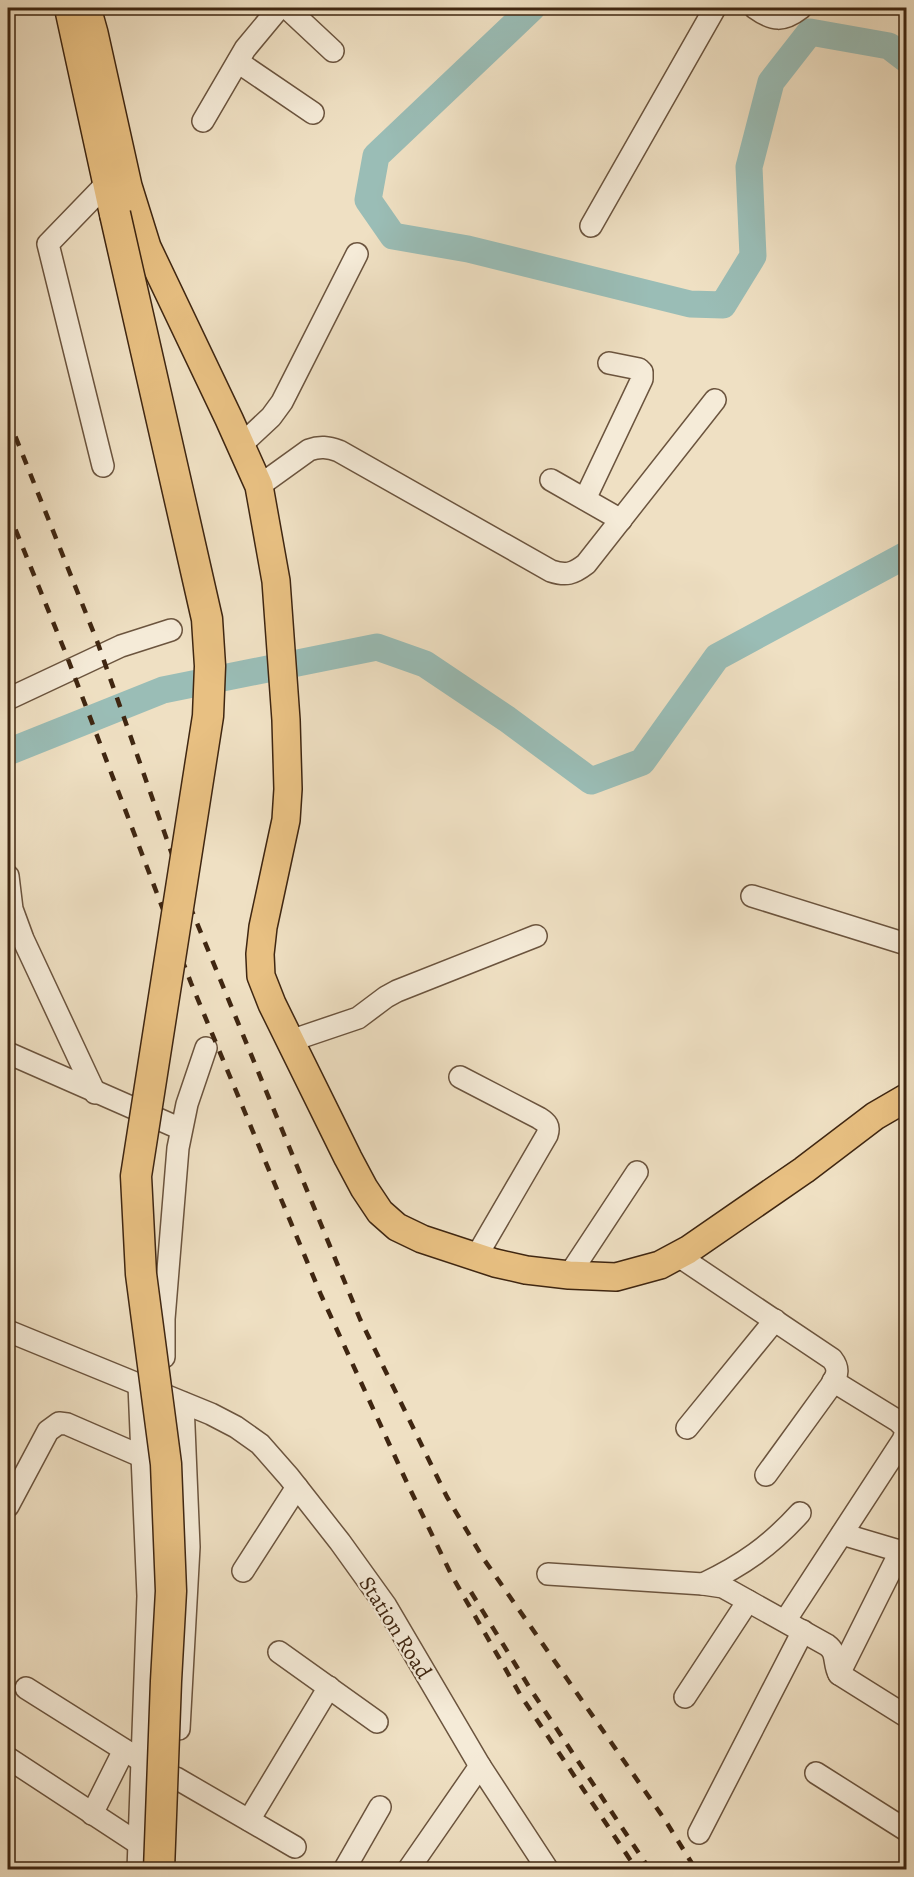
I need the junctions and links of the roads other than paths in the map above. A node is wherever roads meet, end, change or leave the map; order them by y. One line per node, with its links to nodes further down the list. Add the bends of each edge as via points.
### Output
1 (70, 8): 12 (highway)
2 (87, 8): 17 (main road, via 128,186 147,247)
3 (279, 8): 9 (street)
4 (287, 8): 8 (street)
5 (715, 8): 13 (street)
6 (755, 8): 7 (street, via 775,18 787,17)
7 (801, 8)
8 (333, 51)
9 (238, 62): 10 (street); 11 (street)
10 (313, 113)
11 (203, 121)
12 (107, 183): 18 (street, via 48,244); 79 (highway, bridge, via 207,618 210,666 208,716 136,1176 141,1274 166,1464 171,1570)
13 (591, 226)
14 (357, 254): 17 (street, via 282,402)
15 (609, 363): 21 (street, via 639,369 642,379)
16 (715, 400): 22 (street)
17 (241, 445): 20 (main road)
18 (103, 466)
19 (551, 480): 21 (street)
20 (259, 486): 22 (street, via 309,450 328,447 551,571 565,575 586,564); 29 (main road, via 276,581 288,789 286,820 263,927 261,976)
21 (585, 499): 22 (street)
22 (621, 520)
23 (171, 630): 24 (street, via 121,646)
24 (8, 699)
25 (8, 876): 33 (street, via 12,909 23,939)
26 (752, 896): 28 (street)
27 (536, 936): 29 (street, via 397,991 358,1018)
28 (906, 944)
29 (290, 1041): 38 (main road, via 380,1212 397,1227 422,1239)
30 (206, 1048): 35 (street)
31 (8, 1053): 33 (street)
32 (460, 1077): 38 (street, via 539,1118 549,1128)
33 (104, 1096): 35 (street)
34 (906, 1098): 37 (main road)
35 (181, 1129): 44 (street, via 164,1319 164,1364)
36 (637, 1172): 39 (street)
37 (677, 1255): 39 (main road, via 616,1277); 40 (street)
38 (476, 1257): 39 (main road, via 526,1270)
39 (569, 1275)
40 (775, 1320): 42 (street, via 832,1359 837,1366); 45 (street)
41 (8, 1331): 43 (street, Station Road)
42 (833, 1381): 47 (street); 51 (street, via 898,1421 906,1432)
43 (139, 1385): 44 (street, Station Road); 46 (street)
44 (175, 1399): 48 (street, Station Road, via 236,1427 260,1444); 70 (street, via 189,1547)
45 (687, 1428)
46 (142, 1456): 49 (street, via 59,1423 48,1431); 67 (street, via 148,1596)
47 (766, 1475)
48 (297, 1487): 53 (street); 68 (street, Station Road, via 386,1606)
49 (8, 1506)
50 (800, 1513): 55 (street, via 756,1555)
51 (842, 1534): 52 (street); 57 (street)
52 (904, 1552): 59 (street)
53 (243, 1571)
54 (548, 1574): 55 (street)
55 (703, 1584): 56 (street, via 723,1587)
56 (748, 1600): 57 (street); 62 (street)
57 (794, 1626): 59 (street, via 832,1649); 75 (street)
58 (279, 1652): 60 (street)
59 (839, 1674): 63 (street)
60 (329, 1687): 64 (street); 73 (street)
61 (26, 1688): 65 (street)
62 (685, 1697)
63 (906, 1716)
64 (377, 1722)
65 (124, 1750): 67 (street); 72 (street)
66 (8, 1758): 72 (street)
67 (142, 1761): 76 (street)
68 (480, 1766): 82 (street); 83 (street, Station Road)
69 (816, 1773): 74 (street)
70 (176, 1778): 73 (street); 80 (street)
71 (380, 1807): 81 (street)
72 (92, 1814): 76 (street)
73 (249, 1820): 77 (street)
74 (906, 1830)
75 (699, 1833)
76 (139, 1844): 78 (street)
77 (295, 1847)
78 (138, 1869)
79 (159, 1869)
80 (174, 1869)
81 (344, 1869)
82 (408, 1869)
83 (548, 1869)

